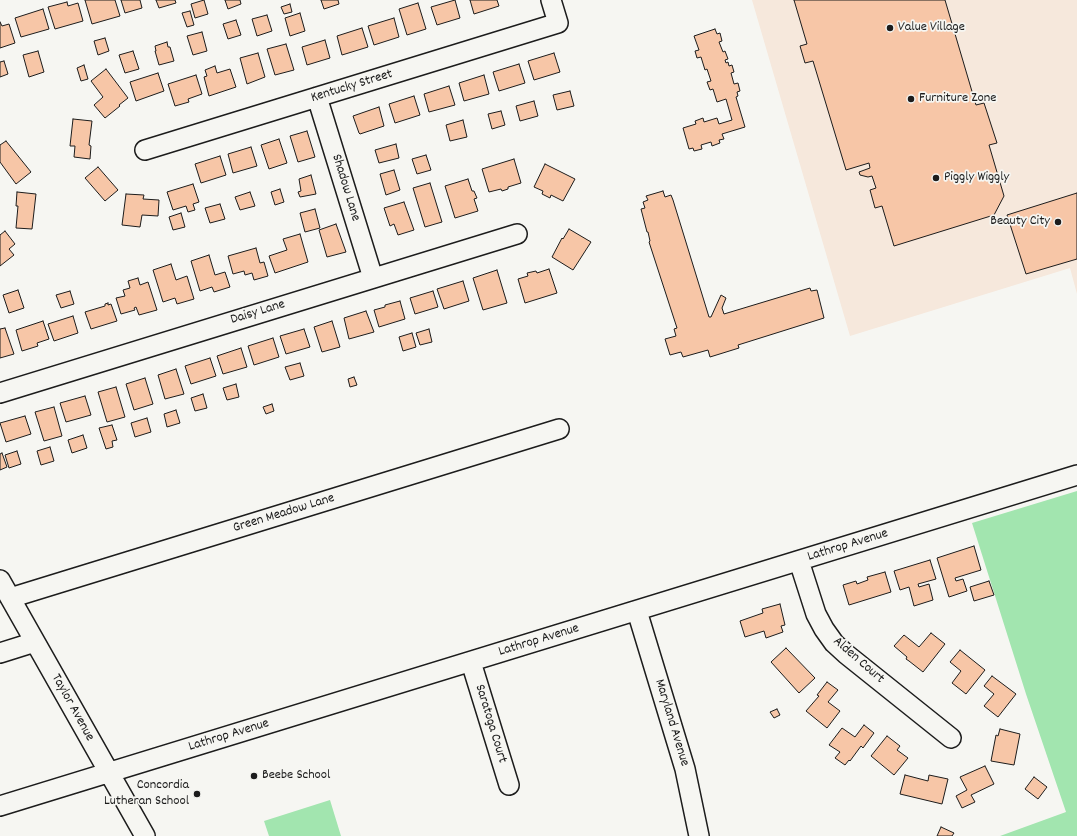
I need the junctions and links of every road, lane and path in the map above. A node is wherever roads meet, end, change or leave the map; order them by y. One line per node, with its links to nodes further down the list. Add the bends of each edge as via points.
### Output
1 (551, 0): 2 (street, Kentucky Street, via 558,23)
2 (317, 97): 3 (street, Kentucky Street); 5 (street, Shadow Lane)
3 (145, 150)
4 (517, 234): 5 (street, Daisy Lane)
5 (373, 278): 6 (street, Daisy Lane)
6 (0, 393)
7 (559, 430): 11 (street, Green Meadow Lane)
8 (1077, 476): 9 (street, Lathrop Avenue)
9 (799, 561): 12 (street, Lathrop Avenue); 16 (street, Alden Court, via 816,614 834,643)
10 (0, 580): 11 (street, Taylor Avenue)
11 (10, 598): 13 (street, Taylor Avenue)
12 (637, 611): 15 (street, Lathrop Avenue); 21 (street, Maryland Avenue, via 685,769)
13 (35, 642): 14 (street); 17 (street, Taylor Avenue)
14 (0, 653)
15 (471, 662): 17 (street, Lathrop Avenue); 18 (street, Saratoga Court)
16 (951, 738)
17 (108, 773): 19 (street, Lathrop Avenue); 20 (street, Taylor Avenue)
18 (509, 786)
19 (0, 806)
20 (145, 836)
21 (699, 836)

